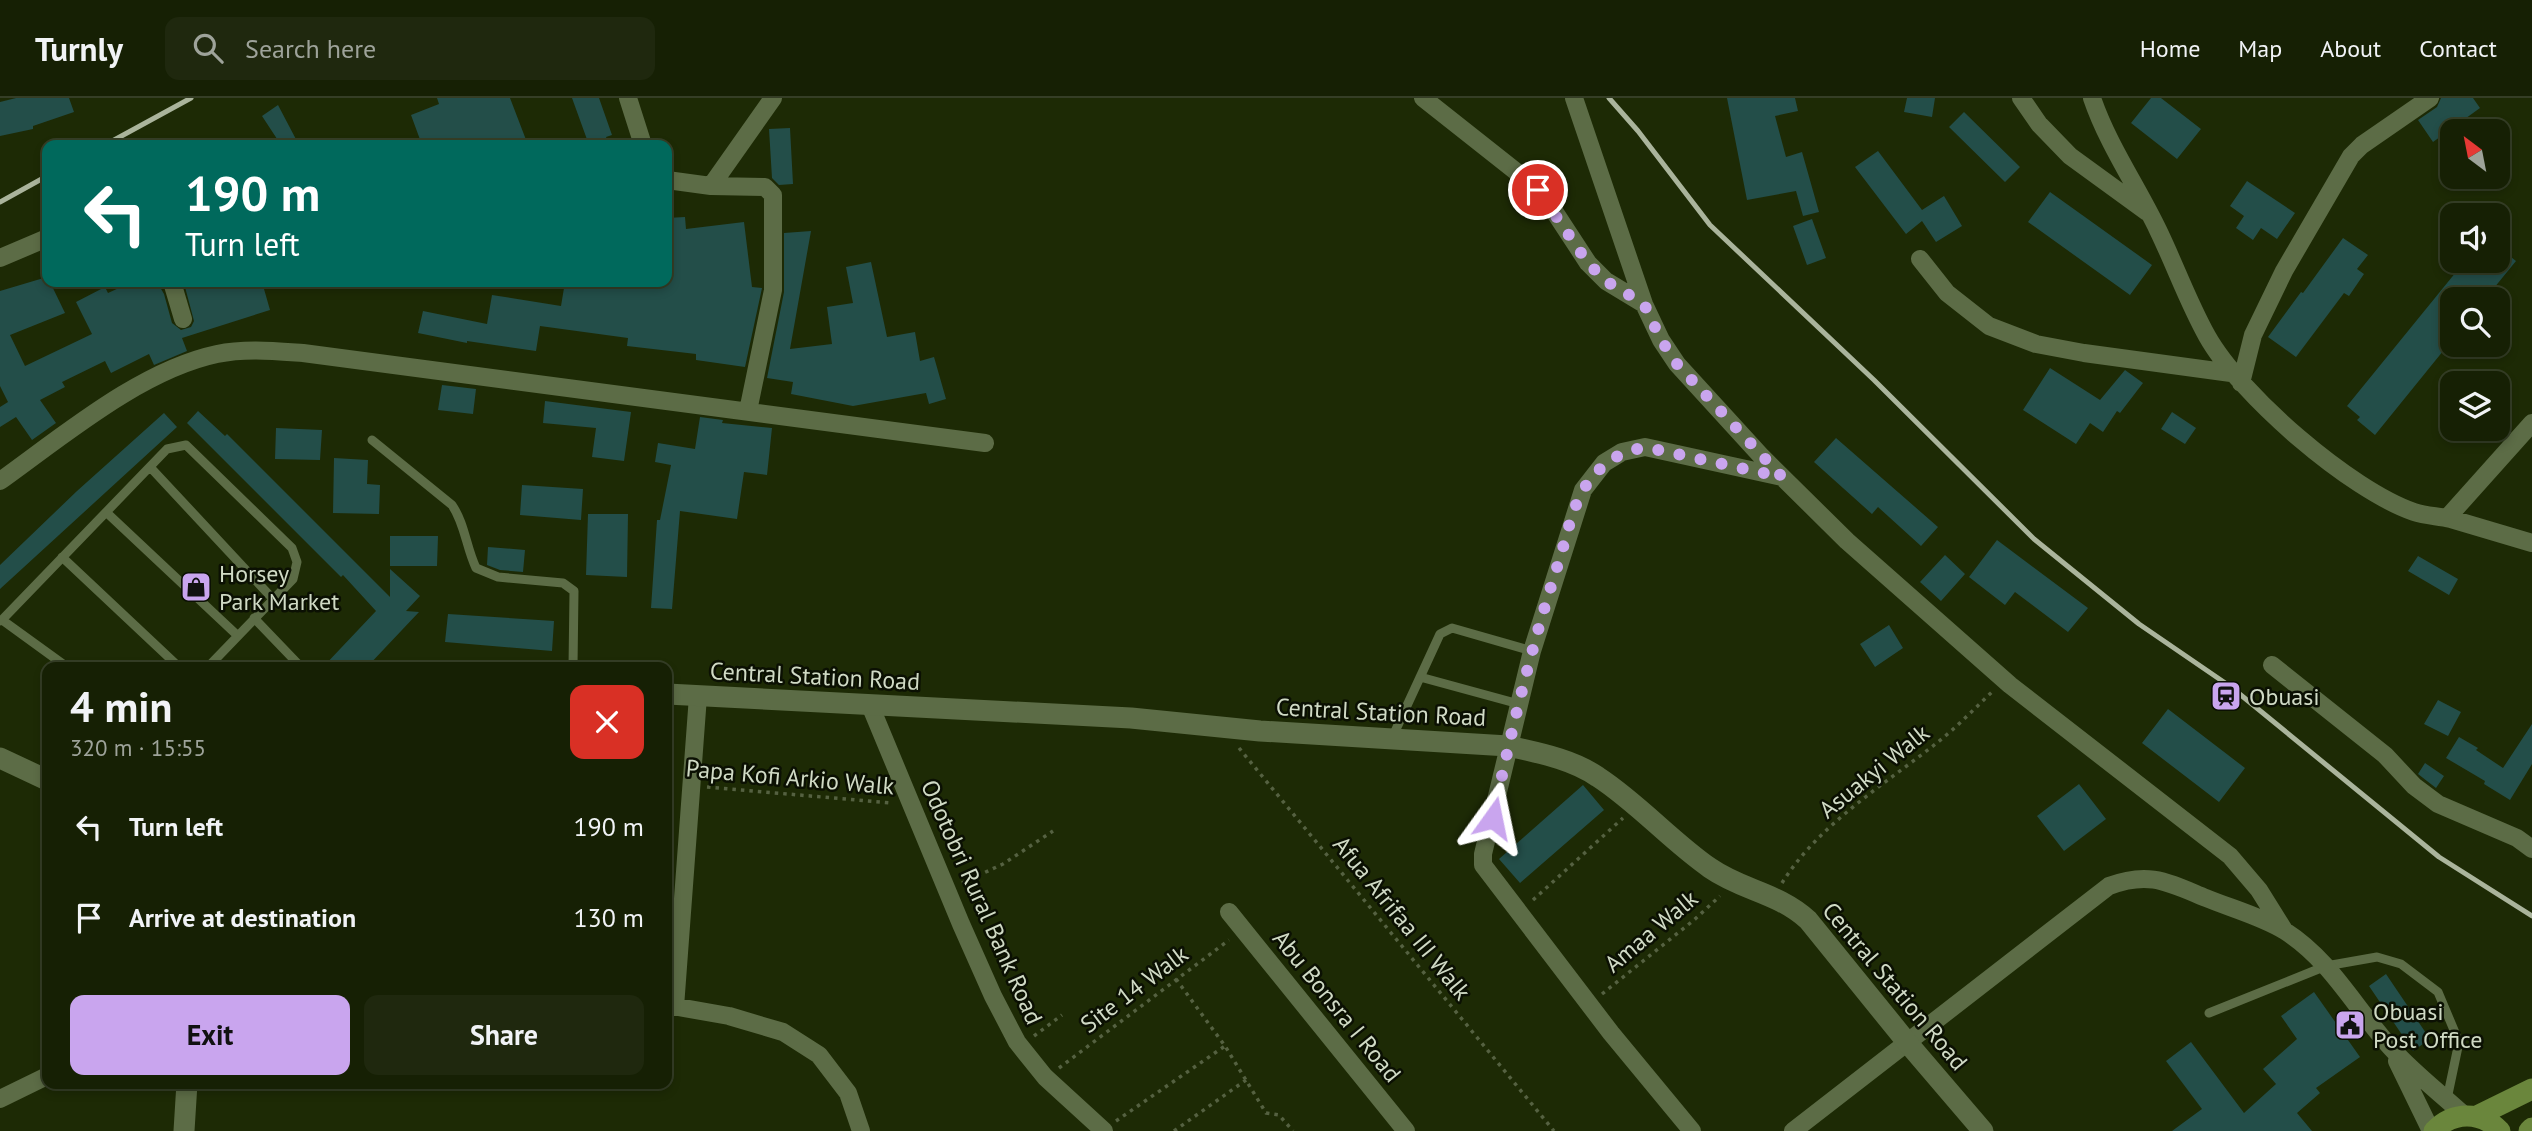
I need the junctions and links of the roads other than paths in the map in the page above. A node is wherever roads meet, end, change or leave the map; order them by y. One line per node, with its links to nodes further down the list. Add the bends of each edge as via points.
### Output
1 (628, 98): 8 (street)
2 (773, 98): 10 (street)
3 (1423, 98): 16 (street, via 1523,177 1552,208 1588,263 1606,281)
4 (1574, 98): 16 (street)
5 (2021, 98): 11 (street, via 2070,156)
6 (2092, 98): 11 (street)
7 (2430, 98): 18 (street, via 2351,156 2284,271)
8 (641, 140)
9 (672, 181): 10 (street)
10 (711, 186): 19 (street, via 765,187 773,195 773,290)
11 (2151, 215): 18 (street, via 2207,337)
12 (42, 240): 13 (street)
13 (0, 258)
14 (1920, 259): 18 (street, via 1947,293 1989,326 2036,344)
15 (173, 287): 17 (street)
16 (1644, 304): 24 (street, via 1677,364)
17 (183, 319)
18 (2236, 378): 27 (street, via 2349,476 2415,512)
19 (748, 411): 22 (street); 25 (street, via 303,353 217,354 142,382)
20 (2532, 423): 27 (street)
21 (372, 440): 39 (lane, via 452,505 460,516 476,568 498,577 563,583 574,591)
22 (985, 443)
23 (150, 467): 26 (lane); 30 (lane); 30 (lane, via 167,449 186,445 292,548 297,562 293,579)
24 (1782, 477): 34 (street, via 1645,447 1622,452 1604,463 1583,490); 52 (street, via 1847,541 2005,680 2230,856)
25 (0, 481)
26 (106, 512): 29 (lane); 33 (lane)
27 (2447, 518): 28 (street)
28 (2532, 543)
29 (62, 557): 32 (lane); 36 (lane)
30 (273, 599): 31 (lane)
31 (254, 618): 33 (lane); 38 (lane)
32 (1, 621): 35 (lane)
33 (238, 636): 37 (lane)
34 (1532, 650): 41 (lane, via 1452,628 1440,634); 44 (street)
35 (60, 662)
36 (174, 662)
37 (215, 662)
38 (296, 662)
39 (573, 662)
40 (2272, 665): 50 (street, via 2385,755 2438,804)
41 (1420, 677): 44 (lane); 46 (lane)
42 (672, 694): 43 (street, Central Station Road)
43 (698, 696): 45 (street, Central Station Road); 54 (street)
44 (1518, 704): 47 (street)
45 (870, 705): 46 (street, Central Station Road, via 1131,718); 65 (street, Odotobri Rural Bank Road, via 993,996 1021,1046 1046,1077)
46 (1392, 739): 47 (street, Central Station Road)
47 (1508, 746): 57 (street, Central Station Road, via 1573,764 1598,777 1710,868 1794,908); 69 (street, via 1483,865)
48 (0, 758): 49 (street)
49 (42, 778)
50 (2532, 849)
51 (1229, 912): 68 (street, Abu Bonsra I Road)
52 (2284, 930): 53 (street); 57 (street, via 2186,890 2148,878 2129,879 2109,887)
53 (2326, 966): 56 (lane); 58 (street); 63 (lane, via 2377,957 2401,964 2438,992 2459,1042)
54 (672, 996)
55 (672, 1006): 67 (street, via 783,1031 819,1055 848,1093)
56 (2209, 1013)
57 (1906, 1041): 70 (street); 71 (street, Central Station Road)
58 (2391, 1049): 63 (street); 72 (street)
59 (42, 1078): 62 (street)
60 (187, 1089): 66 (street)
61 (2532, 1089): 64 (main road)
62 (0, 1099)
63 (2446, 1099): 64 (street)
64 (2471, 1115): 72 (main road, via 2452,1118); 73 (main road)
65 (1103, 1130)
66 (184, 1131)
67 (861, 1131)
68 (1406, 1131)
69 (1692, 1131)
70 (1793, 1131)
71 (1983, 1131)
72 (2433, 1131)
73 (2500, 1131)

